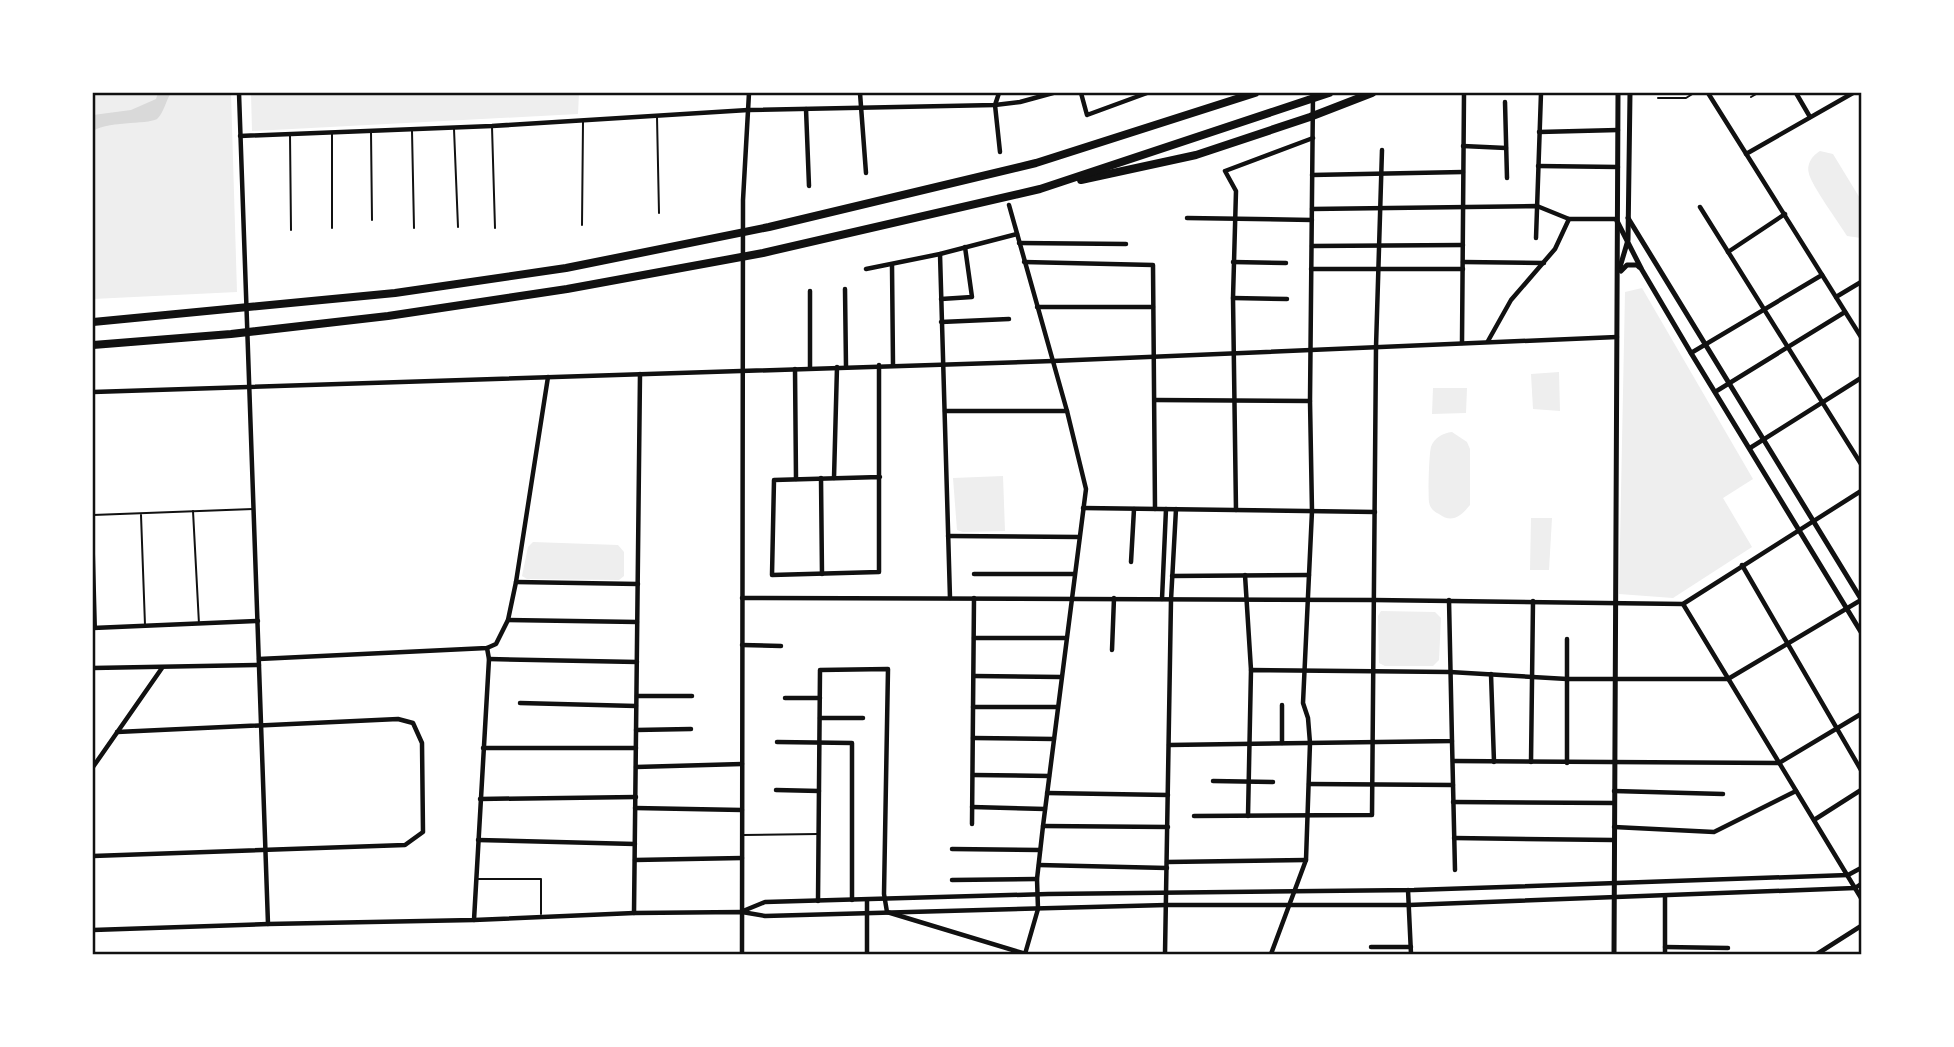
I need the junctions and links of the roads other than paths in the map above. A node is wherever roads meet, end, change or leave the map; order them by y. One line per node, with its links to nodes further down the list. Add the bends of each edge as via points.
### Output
1 (239, 93): 39 (street)
2 (750, 93): 27 (street)
3 (860, 93): 25 (street)
4 (999, 93): 24 (street)
5 (1053, 93): 24 (street)
6 (1081, 93): 7 (street, via 1087,115)
7 (1147, 93)
8 (1255, 93): 114 (highway, via 1036,163 769,228 525,274 395,293)
9 (1329, 93): 20 (highway)
10 (1372, 93): 54 (highway, via 1196,155)
11 (1464, 93): 41 (street)
12 (1541, 93): 37 (street)
13 (1618, 93): 34 (street)
14 (1630, 93): 64 (street)
15 (1695, 93): 22 (lane, via 1686,98)
16 (1708, 93): 45 (street)
17 (1758, 93): 21 (lane)
18 (1796, 93): 29 (street)
19 (1853, 93): 29 (street)
20 (1316, 94): 40 (street); 54 (highway)
21 (1751, 97)
22 (1658, 98)
23 (1505, 102): 42 (street)
24 (995, 105): 25 (street); 44 (street)
25 (862, 107): 26 (street); 49 (street)
26 (806, 109): 27 (street); 53 (street)
27 (748, 110): 28 (street); 136 (street)
28 (657, 116): 30 (street); 61 (lane)
29 (1810, 117): 45 (street)
30 (583, 121): 31 (street); 70 (lane)
31 (492, 126): 32 (street); 74 (lane)
32 (454, 128): 33 (street); 71 (lane)
33 (412, 130): 35 (street); 73 (lane)
34 (1618, 130): 37 (street); 47 (street)
35 (371, 131): 36 (street); 68 (lane)
36 (332, 132): 38 (street); 72 (lane)
37 (1539, 132): 46 (street)
38 (290, 134): 39 (street); 75 (lane)
39 (240, 136): 141 (street)
40 (1313, 138): 51 (street); 65 (street, via 1225,171 1236,191)
41 (1463, 146): 42 (street); 48 (street)
42 (1506, 148): 52 (street)
43 (1382, 150): 50 (street)
44 (1000, 152)
45 (1746, 154): 62 (street)
46 (1538, 166): 47 (street); 57 (street)
47 (1618, 167): 67 (street)
48 (1463, 172): 50 (street); 56 (street)
49 (866, 173)
50 (1381, 174): 51 (street); 59 (street)
51 (1312, 175): 60 (street)
52 (1507, 178)
53 (809, 186)
54 (1040, 189): 121 (highway, via 763,253 494,301 270,330)
55 (1009, 205): 76 (street)
56 (1464, 206): 57 (street); 59 (street); 85 (street)
57 (1537, 206): 66 (street); 77 (street)
58 (1700, 207): 87 (street)
59 (1380, 208): 60 (street); 84 (street)
60 (1312, 209): 69 (street)
61 (659, 213)
62 (1784, 214): 87 (street); 101 (street)
63 (1187, 218): 65 (street)
64 (1629, 218): 79 (street); 80 (street)
65 (1234, 219): 69 (street); 90 (street)
66 (1569, 219): 67 (street); 93 (street)
67 (1615, 219): 78 (street); 79 (street)
68 (372, 220)
69 (1312, 220): 83 (street)
70 (582, 225)
71 (457, 227)
72 (332, 228)
73 (414, 228)
74 (495, 228)
75 (291, 230)
76 (1017, 234): 81 (street); 86 (street)
77 (1536, 238)
78 (1617, 240): 79 (street); 100 (street)
79 (1628, 240): 80 (street); 99 (street); 100 (street)
80 (1641, 240): 120 (street)
81 (1019, 243): 82 (street); 89 (street)
82 (1126, 244)
83 (1312, 246): 84 (street); 95 (street)
84 (1379, 246): 85 (street); 96 (street)
85 (1463, 246): 92 (street)
86 (965, 247): 88 (street); 107 (street, via 972,297)
87 (1728, 252): 111 (street)
88 (940, 254): 94 (street); 107 (street)
89 (1024, 262): 109 (street); 110 (street, via 1153,265)
90 (1233, 262): 91 (street); 106 (street)
91 (1286, 262)
92 (1463, 262): 93 (street); 97 (street)
93 (1544, 263): 118 (street, via 1511,300)
94 (892, 265): 98 (street); 131 (street)
95 (1311, 269): 96 (street); 124 (street)
96 (1378, 269): 97 (street); 122 (street)
97 (1463, 269): 119 (street)
98 (866, 270)
99 (1642, 270): 100 (street, via 1627,265); 126 (street)
100 (1619, 274): 117 (street)
101 (1822, 275): 105 (street); 111 (street)
102 (1861, 282): 105 (street)
103 (845, 289): 133 (street)
104 (810, 291): 134 (street)
105 (1836, 297): 112 (street)
106 (1233, 298): 108 (street); 125 (street)
107 (941, 299): 115 (street)
108 (1287, 299)
109 (1037, 307): 110 (street); 128 (street)
110 (1153, 307): 127 (street)
111 (1764, 309): 120 (street); 123 (street)
112 (1845, 312): 116 (street); 123 (street)
113 (1009, 319): 115 (street)
114 (93, 322)
115 (941, 322): 129 (street)
116 (1860, 334)
117 (1617, 337): 118 (street); 197 (street)
118 (1488, 342): 119 (street)
119 (1462, 343): 122 (street)
120 (1705, 344): 126 (street); 140 (street)
121 (93, 345)
122 (1376, 347): 124 (street); 167 (street)
123 (1788, 347): 140 (street); 147 (street)
124 (1310, 350): 125 (street); 146 (street)
125 (1233, 353): 127 (street); 145 (street)
126 (1691, 354): 143 (street)
127 (1154, 356): 128 (street); 144 (street)
128 (1053, 361): 129 (street); 149 (street)
129 (943, 363): 131 (street); 148 (street)
130 (880, 365): 131 (street); 133 (street); 153 (street)
131 (893, 365)
132 (837, 367): 133 (street); 134 (street); 155 (street)
133 (846, 367)
134 (810, 368): 135 (street)
135 (795, 369): 136 (street); 156 (street)
136 (742, 371): 137 (street); 184 (street)
137 (640, 374): 138 (street); 183 (street)
138 (548, 377): 141 (street); 182 (street)
139 (1861, 378): 147 (street)
140 (1729, 384): 143 (street); 150 (street)
141 (249, 387): 142 (street); 159 (street)
142 (93, 392)
143 (1715, 393): 151 (street)
144 (1155, 400): 145 (street); 161 (street)
145 (1235, 400): 146 (street); 164 (street)
146 (1310, 401): 166 (street)
147 (1823, 402): 150 (street); 152 (street)
148 (945, 411): 149 (street); 172 (street)
149 (1067, 411): 158 (street, via 1086,489)
150 (1763, 439): 151 (street); 170 (street)
151 (1750, 448): 171 (street)
152 (1861, 464)
153 (880, 477): 155 (street); 176 (street, via 879,572)
154 (821, 478): 155 (street); 156 (street); 176 (street)
155 (834, 478)
156 (796, 479): 176 (street, via 774,480 772,575)
157 (1861, 491): 170 (street)
158 (1083, 508): 160 (street); 173 (street)
159 (253, 509): 165 (lane); 201 (street)
160 (1134, 509): 161 (street); 174 (street)
161 (1155, 509): 162 (street)
162 (1166, 509): 163 (street); 191 (street)
163 (1176, 509): 164 (street); 181 (street)
164 (1236, 510): 166 (street)
165 (193, 511): 168 (lane); 203 (lane)
166 (1312, 511): 167 (street); 180 (street)
167 (1375, 512): 194 (street)
168 (141, 513): 169 (lane); 204 (lane)
169 (93, 515): 205 (lane)
170 (1814, 520): 171 (street); 190 (street)
171 (1798, 530): 175 (street); 199 (street)
172 (948, 536): 173 (street); 185 (street)
173 (1079, 537): 178 (street)
174 (1131, 562)
175 (1742, 565): 198 (street); 210 (street)
176 (821, 574)
177 (974, 574): 178 (street)
178 (1074, 574): 187 (street)
179 (1245, 575): 180 (street); 181 (street); 189 (street)
180 (1310, 575): 193 (street)
181 (1172, 576): 192 (street)
182 (516, 582): 183 (street); 200 (street)
183 (638, 584): 202 (street)
184 (742, 598): 185 (street); 211 (street)
185 (950, 598): 186 (street)
186 (974, 598): 187 (street); 207 (street)
187 (1071, 598): 188 (street); 208 (street)
188 (1114, 598): 191 (street); 214 (street)
189 (1246, 599): 192 (street); 193 (street); 220 (street)
190 (1861, 599): 199 (street)
191 (1162, 600): 192 (street)
192 (1171, 600): 257 (street)
193 (1308, 600): 194 (street); 221 (street)
194 (1374, 600): 195 (street); 222 (street)
195 (1449, 600): 196 (street); 223 (street)
196 (1533, 601): 197 (street); 227 (street)
197 (1615, 602): 198 (street); 229 (street)
198 (1683, 604): 230 (street)
199 (1847, 609): 206 (street); 210 (street)
200 (508, 620): 202 (street); 213 (street, via 496,644)
201 (258, 621): 203 (street); 216 (street)
202 (637, 622): 217 (street)
203 (200, 625): 204 (street)
204 (146, 626): 205 (street)
205 (94, 628)
206 (1861, 632)
207 (974, 638): 208 (street); 225 (street)
208 (1066, 638): 226 (street)
209 (1567, 639): 228 (street)
210 (1788, 644): 230 (street); 245 (street)
211 (742, 645): 212 (street); 266 (street)
212 (781, 646)
213 (487, 648): 215 (street); 216 (street)
214 (1112, 650)
215 (489, 659): 217 (street); 258 (street)
216 (259, 662): 218 (street); 243 (street)
217 (637, 662): 231 (street)
218 (162, 667): 219 (street); 247 (street)
219 (93, 668)
220 (1251, 670): 221 (street); 254 (street)
221 (1304, 670): 222 (street); 256 (street, via 1303,704)
222 (1374, 671): 223 (street); 253 (street)
223 (1450, 672): 224 (street); 250 (street)
224 (1491, 674): 227 (street); 261 (street)
225 (974, 676): 226 (street); 238 (street)
226 (1061, 677): 239 (street)
227 (1530, 677): 228 (street); 262 (street)
228 (1567, 679): 229 (street); 264 (street)
229 (1614, 679): 230 (street); 263 (street)
230 (1728, 679): 265 (street)
231 (636, 696): 232 (street); 237 (street)
232 (692, 696)
233 (785, 698): 234 (street)
234 (820, 698): 241 (street); 335 (street, via 820,670 888,669)
235 (520, 704): 237 (street)
236 (1282, 705): 255 (street)
237 (636, 706): 246 (street)
238 (973, 707): 239 (street); 248 (street)
239 (1057, 707): 249 (street)
240 (1861, 714): 245 (street)
241 (820, 718): 242 (street); 252 (street)
242 (863, 718)
243 (262, 727): 247 (street); 309 (street); 309 (street, via 398,719 413,723 422,743 423,832 405,845)
244 (691, 729): 246 (street)
245 (1837, 729): 265 (street); 269 (street)
246 (636, 730): 259 (street)
247 (117, 733): 268 (street)
248 (973, 738): 249 (street); 270 (street)
249 (1054, 739): 271 (street)
250 (1452, 741): 253 (street); 260 (street)
251 (777, 742): 252 (street)
252 (820, 742): 281 (street); 333 (street, via 852,743)
253 (1373, 742): 256 (street); 276 (street)
254 (1249, 743): 255 (street); 257 (street); 273 (street)
255 (1282, 743): 256 (street)
256 (1310, 743): 275 (street)
257 (1169, 745): 285 (street)
258 (484, 748): 259 (street); 287 (street)
259 (636, 748): 267 (street)
260 (1452, 761): 261 (street); 277 (street)
261 (1494, 762): 262 (street)
262 (1531, 762): 264 (street)
263 (1614, 762): 264 (street); 265 (street); 282 (street)
264 (1567, 763)
265 (1779, 763): 279 (street)
266 (742, 764): 267 (street); 293 (street)
267 (636, 767): 286 (street)
268 (93, 768)
269 (1861, 770)
270 (973, 775): 271 (street); 290 (street)
271 (1049, 776): 283 (street)
272 (1213, 781): 273 (street)
273 (1249, 782): 274 (street); 296 (street)
274 (1273, 782)
275 (1309, 784): 276 (street); 294 (street)
276 (1373, 784): 277 (street); 294 (street, via 1372,815)
277 (1453, 785): 288 (street)
278 (776, 790): 281 (street)
279 (1796, 790): 297 (street); 301 (street, via 1714,832)
280 (1861, 790): 297 (street)
281 (819, 791): 302 (street)
282 (1614, 791): 284 (street); 289 (street)
283 (1047, 793): 285 (street); 292 (street)
284 (1723, 794)
285 (1168, 795): 300 (street)
286 (636, 797): 287 (street); 291 (street)
287 (480, 799): 305 (street)
288 (1453, 802): 289 (street); 304 (street)
289 (1614, 803): 301 (street)
290 (972, 807): 292 (street); 298 (street)
291 (635, 808): 293 (street); 307 (street)
292 (1045, 809): 299 (street)
293 (742, 810): 303 (street)
294 (1309, 815): 296 (street); 314 (street)
295 (1195, 816): 296 (street)
296 (1248, 816)
297 (1814, 820): 319 (street)
298 (972, 824)
299 (1043, 826): 300 (street); 310 (street)
300 (1168, 827): 316 (street)
301 (1613, 827): 306 (street)
302 (819, 834): 303 (lane); 336 (street)
303 (742, 835): 312 (street)
304 (1454, 838): 306 (street); 318 (street)
305 (478, 840): 307 (street); 320 (street)
306 (1613, 840): 323 (street)
307 (635, 844): 313 (street)
308 (952, 849): 310 (street)
309 (266, 850): 311 (street); 347 (street)
310 (1040, 850): 315 (street)
311 (93, 856)
312 (742, 858): 313 (street); 341 (street)
313 (635, 860): 343 (street)
314 (1306, 860): 316 (street); 328 (street)
315 (1038, 865): 316 (street); 321 (street)
316 (1167, 865): 327 (street)
317 (1861, 868): 319 (street)
318 (1455, 870)
319 (1848, 875): 323 (street); 325 (street)
320 (476, 879): 345 (lane, via 541,879); 346 (street)
321 (1037, 879): 322 (street); 329 (street)
322 (952, 880)
323 (1613, 884): 326 (street); 331 (street)
324 (1861, 884): 325 (street)
325 (1855, 888): 330 (street); 332 (street)
326 (1408, 890): 328 (street); 338 (street)
327 (1167, 892): 328 (street); 329 (street); 337 (street)
328 (1293, 893): 339 (street)
329 (1038, 895): 335 (street); 340 (street)
330 (1665, 896): 331 (street); 352 (street)
331 (1613, 898): 338 (street); 361 (street)
332 (1861, 898)
333 (852, 900): 334 (street); 336 (street)
334 (867, 900): 335 (street); 344 (street)
335 (884, 900): 342 (street)
336 (818, 901): 341 (street, via 765,902)
337 (1166, 905): 339 (street); 340 (street); 358 (street)
338 (1409, 905): 339 (street); 351 (street)
339 (1290, 906): 359 (street)
340 (1038, 909): 342 (street); 357 (street)
341 (742, 912): 343 (street); 344 (street, via 765,916); 355 (street)
342 (887, 912): 344 (street); 354 (street)
343 (634, 913): 345 (street)
344 (867, 913): 356 (street)
345 (541, 917): 346 (street)
346 (474, 920): 347 (street)
347 (268, 924): 349 (street)
348 (1861, 926): 363 (street)
349 (93, 930)
350 (1371, 947): 351 (street)
351 (1411, 947): 360 (street)
352 (1665, 947): 353 (street); 362 (street)
353 (1728, 948)
354 (1017, 953): 357 (street)
355 (742, 954)
356 (867, 954)
357 (1026, 954)
358 (1166, 954)
359 (1271, 954)
360 (1411, 954)
361 (1614, 954)
362 (1665, 954)
363 (1817, 954)

